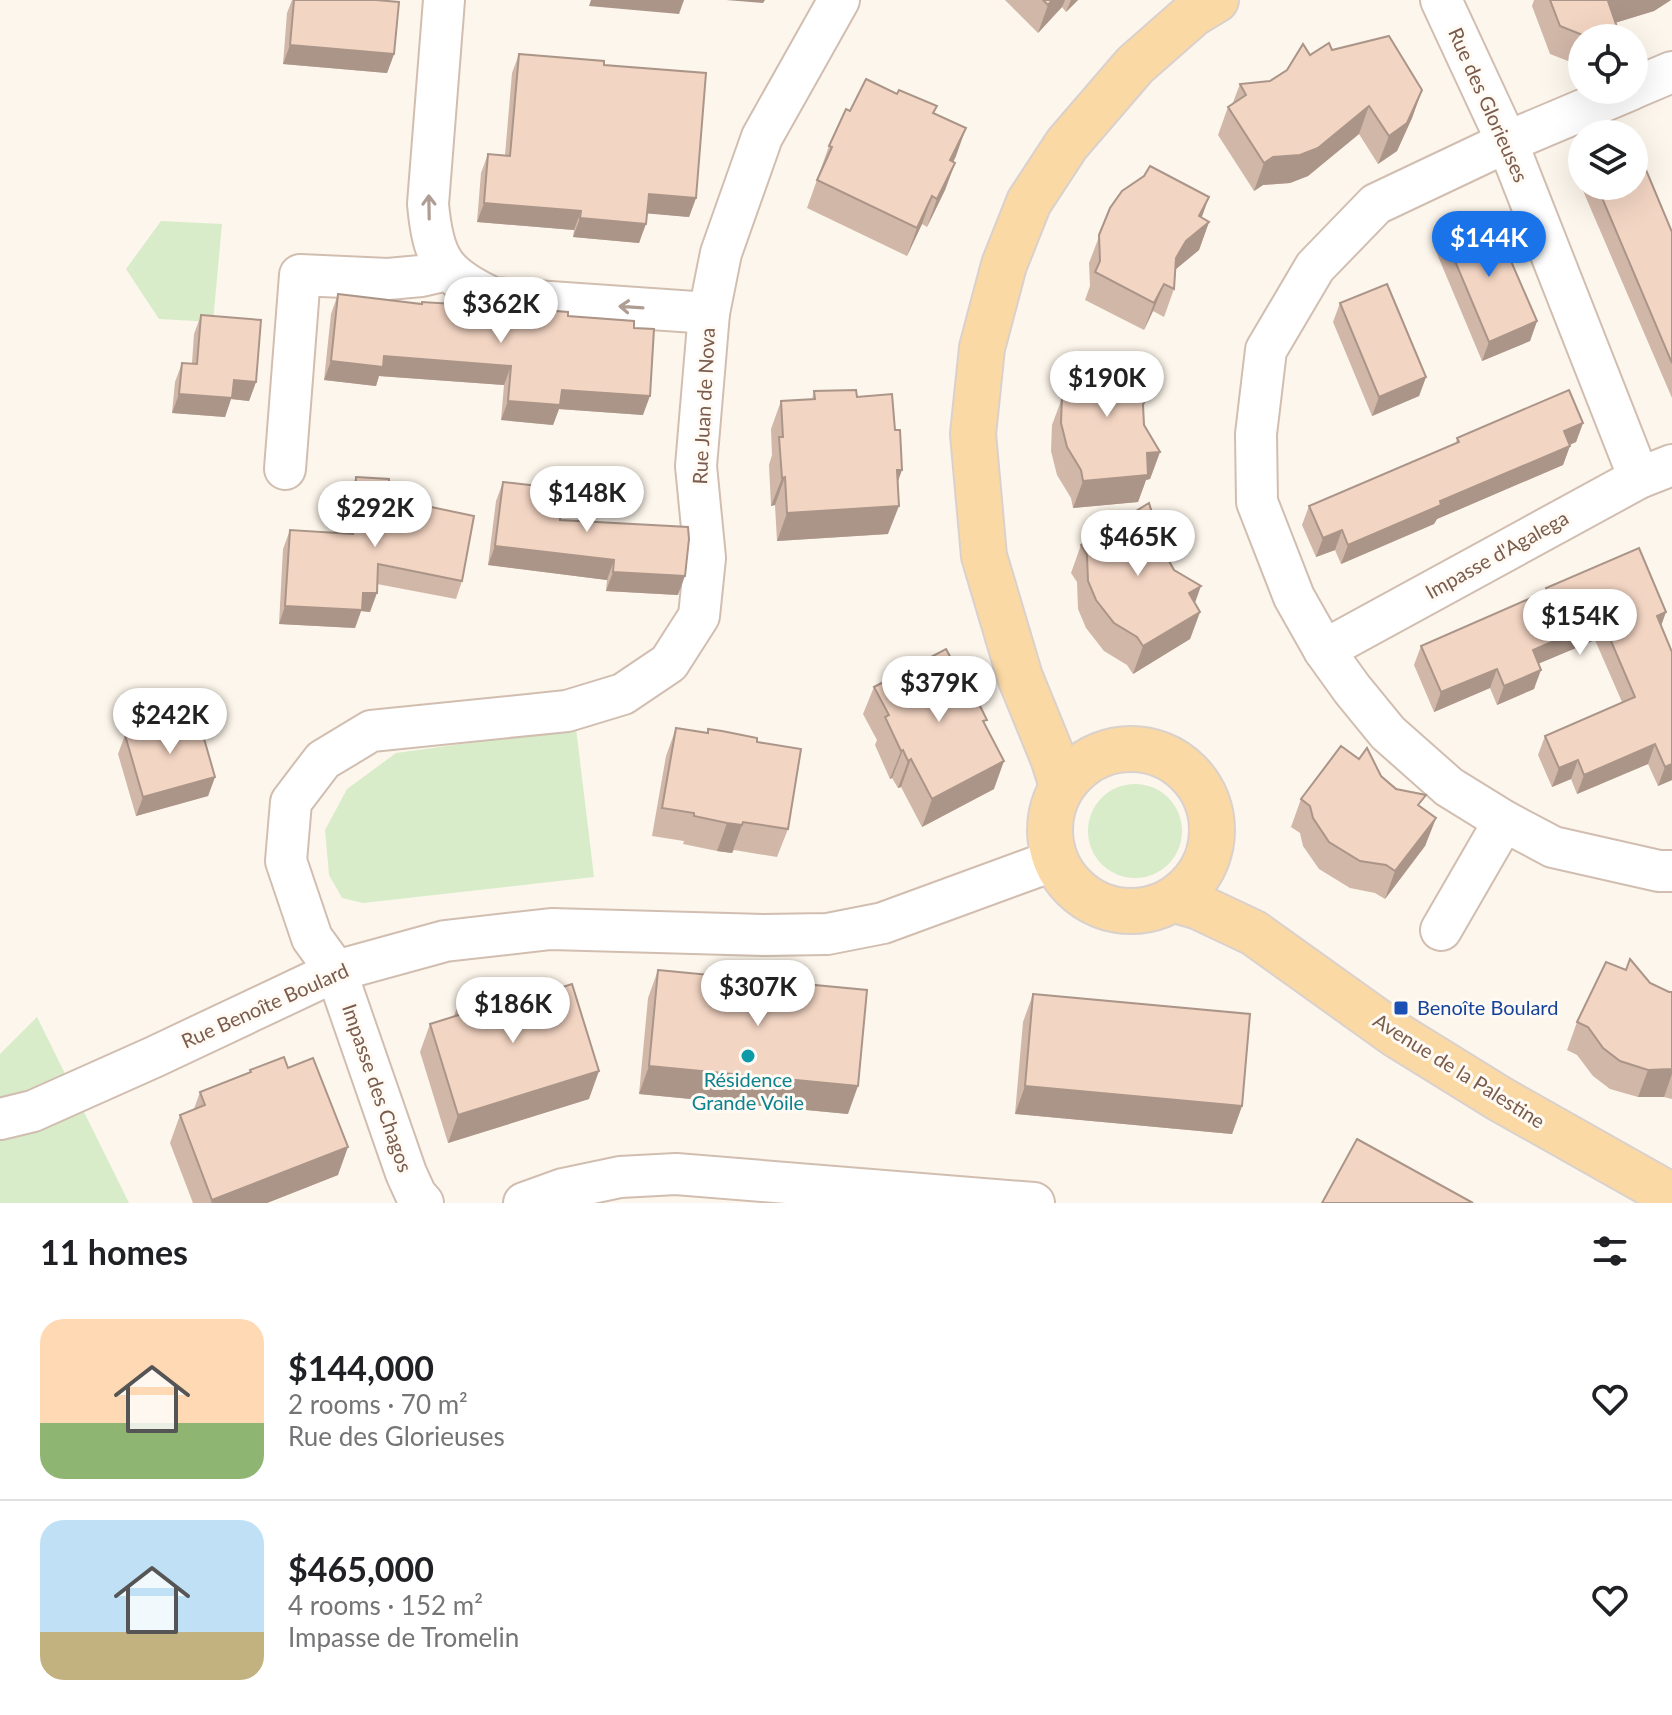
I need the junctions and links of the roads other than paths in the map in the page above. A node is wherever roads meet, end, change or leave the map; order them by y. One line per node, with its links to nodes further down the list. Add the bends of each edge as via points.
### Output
1 (444, 0): 9 (street, one-way to 1, via 431,235 428,204)
2 (839, 0): 10 (street, Rue Juan de Nova, via 762,137 721,253)
3 (1216, 0): 14 (main road, via 1135,65 1067,144 1029,202 1004,265 982,348 973,434 984,556)
4 (1441, 0): 8 (street, Rue des Glorieuses)
5 (1672, 72): 6 (street)
6 (1648, 82)
7 (1597, 104): 8 (street)
8 (1507, 142): 12 (street, Rue des Glorieuses); 13 (street, via 1376,204 1315,267 1266,350 1256,434 1257,502 1294,597)
9 (447, 270): 10 (street, one-way to 9, via 493,298); 11 (street, via 388,279 300,275)
10 (709, 313): 24 (street, Rue Juan de Nova, via 696,466 705,558 699,616 669,663 623,694 567,711 371,731 323,760 291,802 286,861 312,938)
11 (285, 469)
12 (1656, 472): 13 (street, Impasse d'Agalega)
13 (1324, 650): 17 (street, via 1388,733 1449,787)
14 (1020, 677): 15 (main road, via 1056,719); 16 (main road)
15 (1100, 755): 16 (main road); 19 (main road, via 1150,751 1173,760 1192,776 1213,821)
16 (1062, 786): 18 (main road, via 1050,832)
17 (1504, 821): 20 (street, via 1553,847); 22 (street)
18 (1055, 860): 21 (main road, via 1067,881 1105,908 1152,910); 24 (street, Rue Benoîte Boulard, via 883,923 827,934 551,929 445,941)
19 (1205, 867): 21 (main road); 23 (main road, Avenue de la Palestine, via 1218,892)
20 (1672, 871)
21 (1175, 900): 23 (main road, Avenue de la Palestine)
22 (1441, 930)
23 (1254, 933): 26 (main road, Avenue de la Palestine, via 1395,1034)
24 (336, 971): 25 (street, Rue Benoîte Boulard, via 33,1111); 27 (street, Impasse des Chagos, via 406,1173)
25 (0, 1119)
26 (1672, 1196)
27 (423, 1203)
28 (524, 1203): 29 (street, via 620,1177 676,1174)
29 (1034, 1203)

